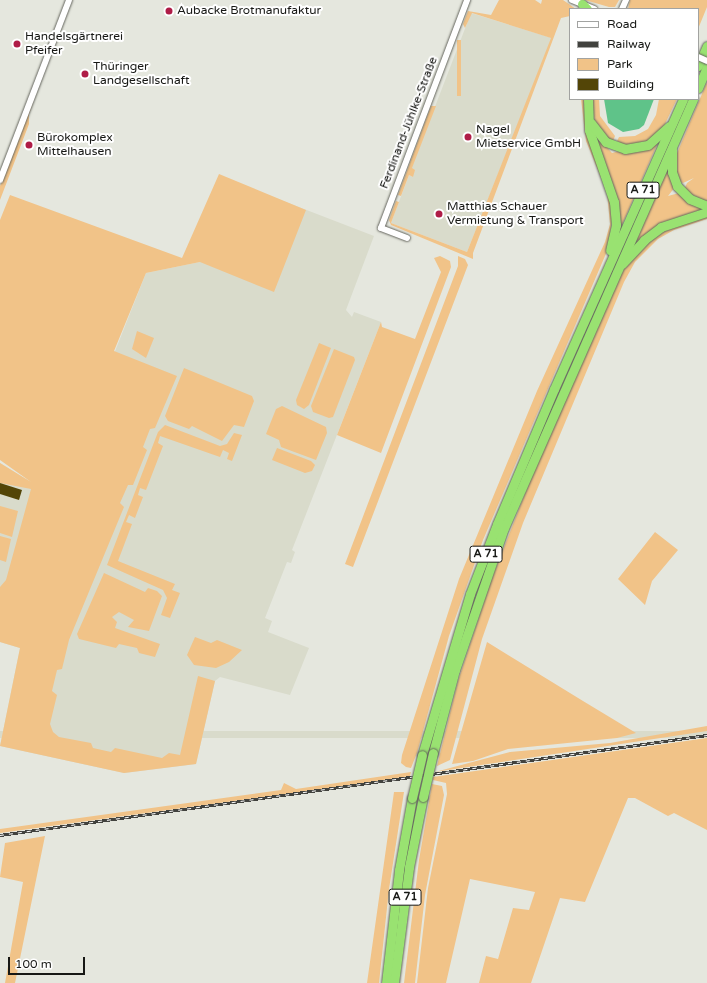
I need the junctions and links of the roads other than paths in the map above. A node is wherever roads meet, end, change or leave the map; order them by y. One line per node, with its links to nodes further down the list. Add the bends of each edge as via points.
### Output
1 (69, 0): 15 (street)
2 (467, 0): 18 (street, Ferdinand-Jühlke-Straße, via 382,228)
3 (572, 0): 4 (street)
4 (585, 7)
5 (707, 46): 6 (highway)
6 (699, 64)
7 (707, 67): 8 (highway)
8 (699, 86)
9 (588, 100): 12 (highway)
10 (683, 100): 13 (highway, A 71)
11 (693, 100): 14 (highway, A 71)
12 (588, 118): 13 (highway, via 602,139 626,149 648,145); 19 (highway, via 592,139 614,202 616,226)
13 (674, 121): 19 (highway, A 71)
14 (673, 143): 16 (highway, via 671,165 677,186 690,199); 19 (highway, A 71)
15 (0, 180)
16 (707, 206)
17 (707, 212): 19 (highway, via 684,217 653,232)
18 (407, 238)
19 (612, 268): 20 (highway, A 71, bridge, via 531,441 473,587 422,755 412,798 399,870); 21 (highway, A 71, bridge, via 504,528 456,670 423,797 409,868)
20 (386, 983)
21 (394, 983)

